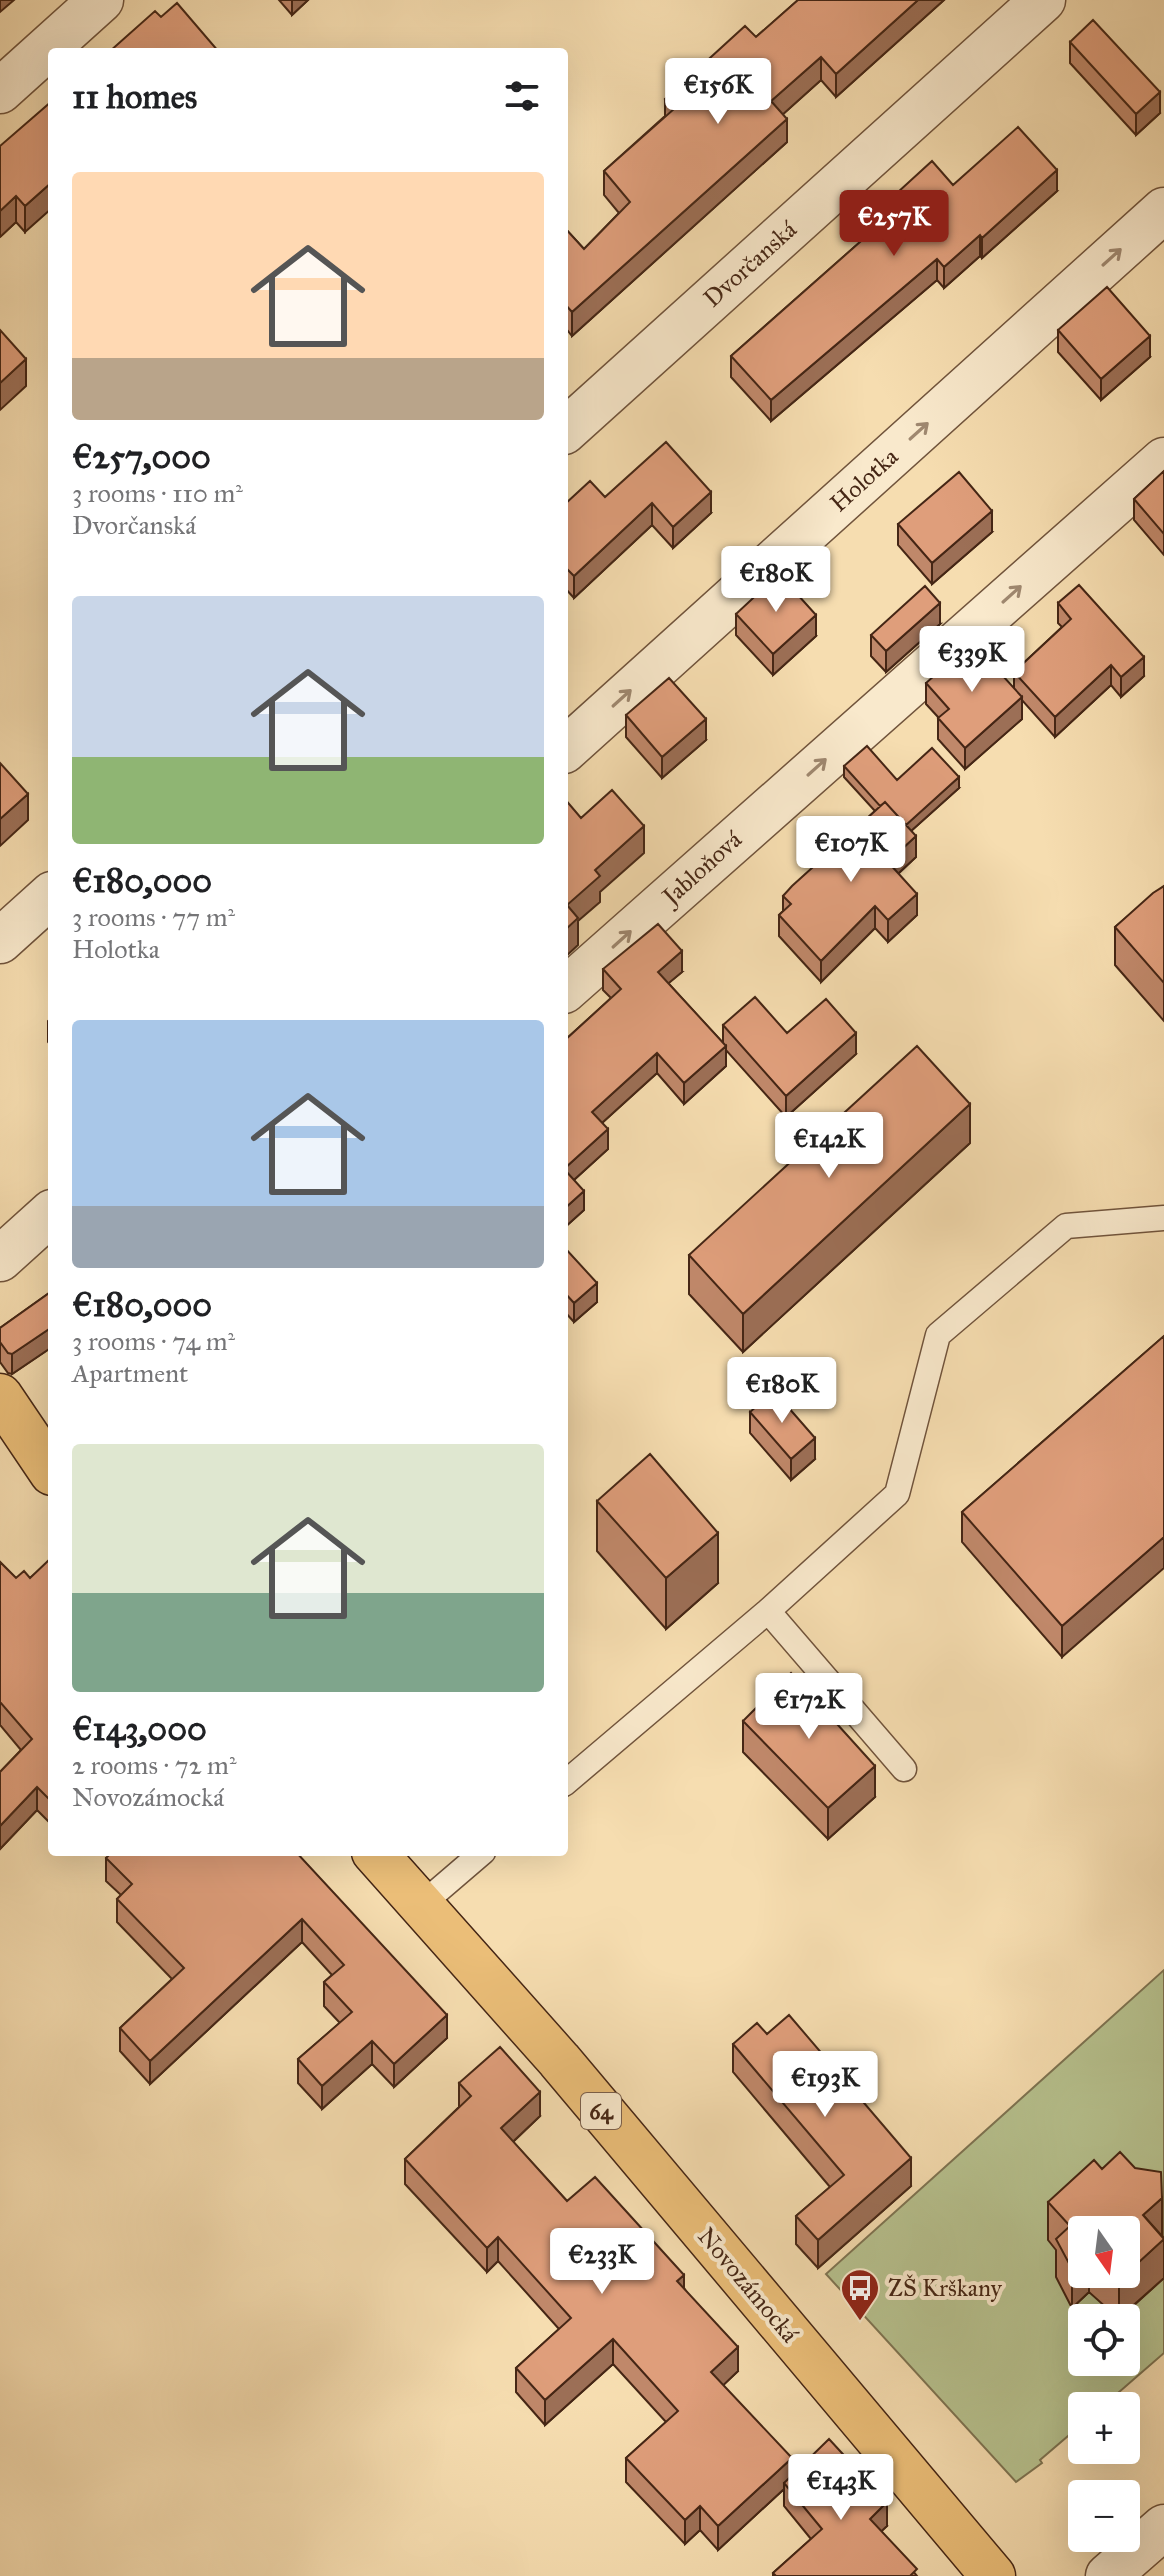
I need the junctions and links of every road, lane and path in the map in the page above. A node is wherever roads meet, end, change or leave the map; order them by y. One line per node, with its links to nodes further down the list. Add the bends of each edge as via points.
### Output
1 (101, 0): 3 (street)
2 (1043, 0): 5 (street, Dvorčanská)
3 (0, 91)
4 (1164, 210): 7 (street, Holotka, one-way to 4)
5 (568, 428)
6 (1164, 460): 10 (street, Jabloňová, one-way to 6)
7 (568, 747)
8 (48, 898): 9 (street)
9 (0, 941)
10 (568, 987)
11 (48, 1216): 13 (street)
12 (1164, 1218): 16 (lane, via 1066,1226 938,1335 897,1494)
13 (0, 1259)
14 (0, 1396): 15 (main road)
15 (47, 1458)
16 (768, 1611): 17 (lane); 18 (lane)
17 (904, 1769)
18 (568, 1781)
19 (377, 1856): 21 (main road, Novozámocká / 64)
20 (478, 1856): 21 (lane)
21 (420, 1906): 23 (main road, Novozámocká / 64, via 559,2060)
22 (1164, 2527): 24 (street)
23 (993, 2576)
24 (1108, 2576)

